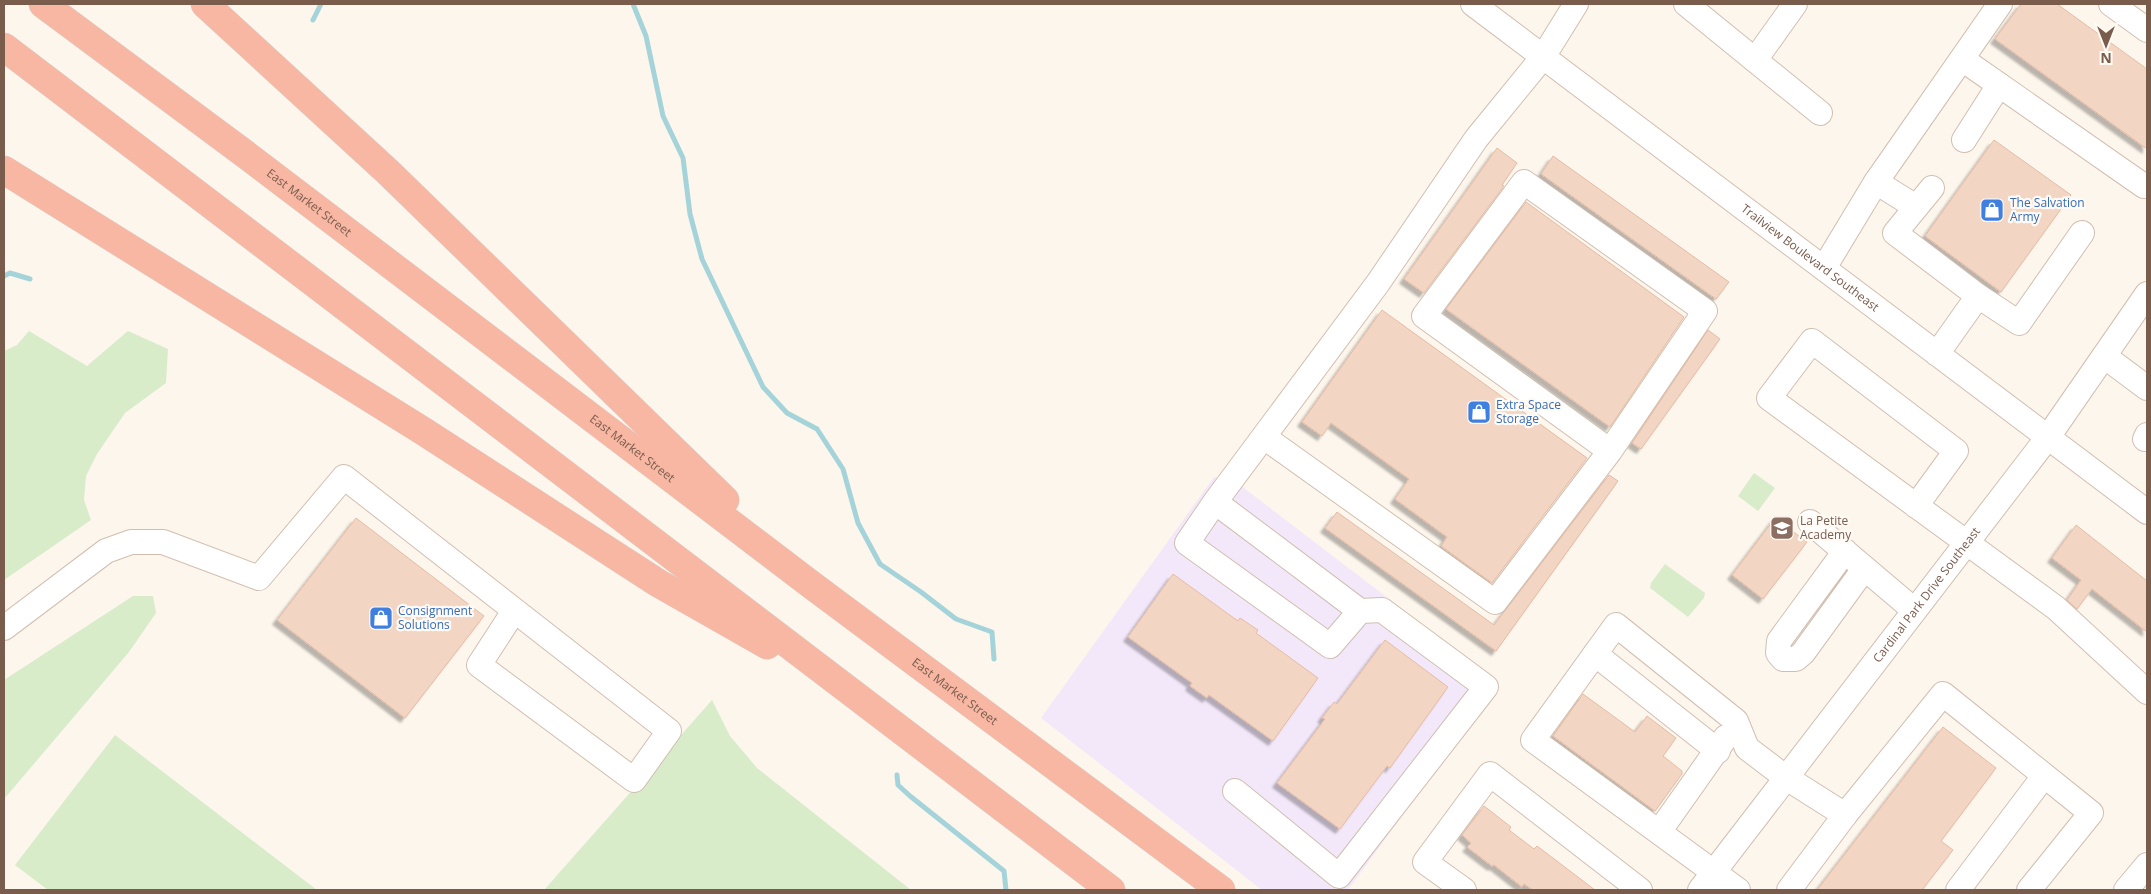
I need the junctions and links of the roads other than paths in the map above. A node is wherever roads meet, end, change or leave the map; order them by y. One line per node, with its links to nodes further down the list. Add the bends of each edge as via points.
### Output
1 (43, 4): 39 (highway, East Market Street)
2 (205, 4): 39 (highway, via 388,172)
3 (1474, 4): 11 (street, Trailview Boulevard Southeast)
4 (1576, 4): 11 (street)
5 (1686, 4): 13 (street)
6 (1795, 4): 13 (street)
7 (2000, 4): 12 (street)
8 (2111, 4): 9 (street)
9 (2147, 30)
10 (4, 47): 46 (highway)
11 (1543, 57): 23 (street, Trailview Boulevard Southeast); 29 (street, via 1476,139 1378,283)
12 (1962, 59): 14 (street); 18 (street)
13 (1755, 60): 15 (street)
14 (1999, 85): 16 (street); 19 (street)
15 (1820, 113)
16 (1964, 140)
17 (4, 170): 46 (highway, via 423,431 658,583)
18 (1876, 182): 21 (street); 23 (street)
19 (2147, 185)
20 (1932, 188): 21 (street)
21 (1916, 207): 25 (street, via 1895,233)
22 (2082, 233): 25 (street, via 2019,323)
23 (1824, 268): 26 (street, Trailview Boulevard Southeast)
24 (2147, 294): 27 (street, Cardinal Park Drive Southeast)
25 (1978, 296): 26 (street)
26 (1937, 354): 30 (street, Trailview Boulevard Southeast)
27 (2104, 356): 28 (street); 30 (street, Cardinal Park Drive Southeast)
28 (2147, 388)
29 (1264, 437): 31 (street, via 1495,602); 32 (street)
30 (2048, 437): 34 (street, Trailview Boulevard Southeast); 36 (street, Cardinal Park Drive Southeast)
31 (1610, 451): 31 (street, via 1705,311 1524,182 1424,316)
32 (1215, 502): 41 (street); 41 (street, via 1187,543 1330,646)
33 (1916, 506): 33 (street, via 1769,398 1812,342 1956,451); 36 (street)
34 (2147, 512)
35 (1810, 522): 37 (street)
36 (1965, 544): 42 (street, Cardinal Park Drive Southeast); 45 (street, via 2056,608)
37 (1845, 551): 38 (street); 38 (street, via 1779,641 1778,654 1783,659 1796,659 1803,653)
38 (1864, 569): 42 (street)
39 (813, 586): 58 (highway, East Market Street)
40 (514, 610): 40 (street, via 480,665 634,780 669,731); 43 (street, via 344,477 259,578 163,542 130,542 106,550)
41 (1360, 610): 51 (street, via 1382,610 1486,687 1339,876)
42 (1914, 610): 50 (street, Cardinal Park Drive Southeast)
43 (4, 628)
44 (1595, 654): 47 (street, via 1616,625); 48 (street); 53 (street, via 1533,740)
45 (2147, 692)
46 (864, 700): 57 (highway)
47 (1736, 721): 48 (street); 50 (street, via 1747,748)
48 (1718, 751): 53 (street)
49 (2044, 776): 52 (street, via 1943,694); 62 (street); 63 (street, via 2091,813)
50 (1785, 777): 52 (street); 55 (street, Cardinal Park Drive Southeast)
51 (1235, 791)
52 (1844, 815): 61 (street)
53 (1659, 832): 55 (street)
54 (2147, 865): 64 (street)
55 (1707, 881): 60 (street)
56 (1637, 889): 59 (street, via 1490,774 1425,862)
57 (1111, 890)
58 (1221, 890)
59 (1464, 890)
60 (1738, 890)
61 (1788, 890)
62 (1958, 890)
63 (2029, 890)
64 (2126, 890)

